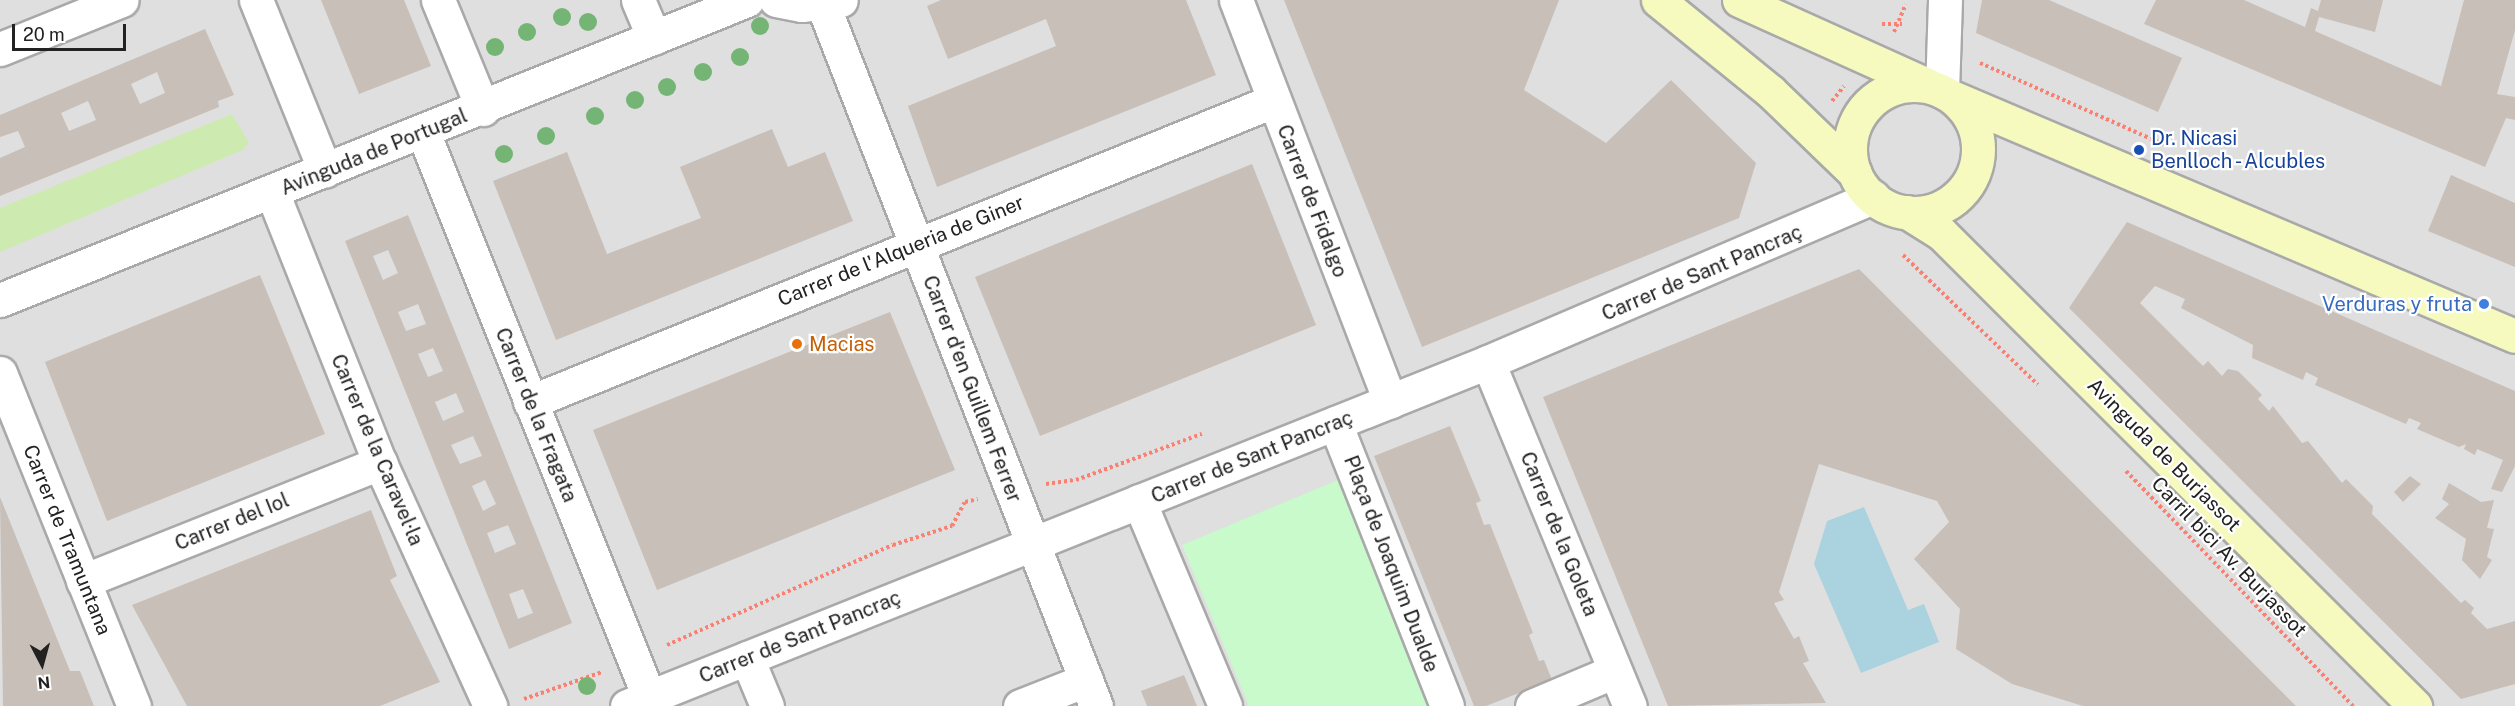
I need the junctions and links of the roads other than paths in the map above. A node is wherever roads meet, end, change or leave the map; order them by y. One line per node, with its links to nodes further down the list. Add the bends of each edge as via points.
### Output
1 (122, 0): 13 (street)
2 (256, 0): 18 (street)
3 (438, 0): 16 (street)
4 (638, 0): 12 (street)
5 (747, 0): 12 (street, Avinguda de Portugal)
6 (776, 0): 11 (street)
7 (1236, 0): 15 (street, Carrer de Fidalgo)
8 (1658, 0): 19 (main road, via 1746,70)
9 (1739, 0): 14 (main road)
10 (1945, 0): 14 (street)
11 (832, 2): 22 (street, Carrer d'en Guillem Ferrer)
12 (654, 38): 16 (street, Avinguda de Portugal)
13 (0, 50)
14 (1942, 92): 19 (main road, via 1890,90 1865,107 1852,132); 21 (main road, via 1976,131 1973,174 1945,205); 24 (main road)
15 (1273, 101): 22 (street, Carrer de l'Alqueria de Giner); 27 (street, Carrer de Fidalgo)
16 (483, 109): 17 (street, Avinguda de Portugal)
17 (423, 132): 18 (street, Avinguda de Portugal); 28 (street, Carrer de la Fragata)
18 (325, 171): 20 (street, Avinguda de Portugal)
19 (1864, 185): 21 (main road); 25 (street, Carrer de Sant Pancraç)
20 (272, 192): 23 (street, Avinguda de Portugal); 30 (street, Carrer de la Caravel·la)
21 (1907, 212): 46 (main road, Avinguda de Burjassot, via 1941,233)
22 (917, 244): 28 (street, Carrer de l'Alqueria de Giner); 32 (street, Carrer d'en Guillem Ferrer)
23 (0, 300)
24 (2515, 336)
25 (1488, 363): 27 (street, Carrer de Sant Pancraç); 35 (street, Carrer de la Goleta)
26 (0, 373): 33 (street, Carrer de Tramuntana)
27 (1390, 401): 29 (street, Carrer de Sant Pancraç)
28 (530, 402): 37 (street, Carrer de la Fragata)
29 (1335, 423): 31 (street, Carrer de Sant Pancraç); 43 (street, Plaça de Joaquim Dualde)
30 (380, 463): 33 (street, Carrer del Iol); 38 (street, Carrer de la Caravel·la)
31 (1139, 501): 32 (street, Carrer de Sant Pancraç); 42 (street)
32 (1032, 544): 34 (street, Carrer de Sant Pancraç); 36 (street, Carrer d'en Guillem Ferrer)
33 (83, 581): 39 (street, Carrer de Tramuntana)
34 (747, 658): 37 (street, Carrer de Sant Pancraç); 40 (street)
35 (1615, 671): 44 (street); 45 (street, Carrer de la Goleta)
36 (1091, 693): 41 (street)
37 (638, 702)
38 (502, 704)
39 (134, 706)
40 (767, 706)
41 (1020, 706)
42 (1225, 706)
43 (1447, 706)
44 (1532, 706)
45 (1630, 706)
46 (2415, 706)

